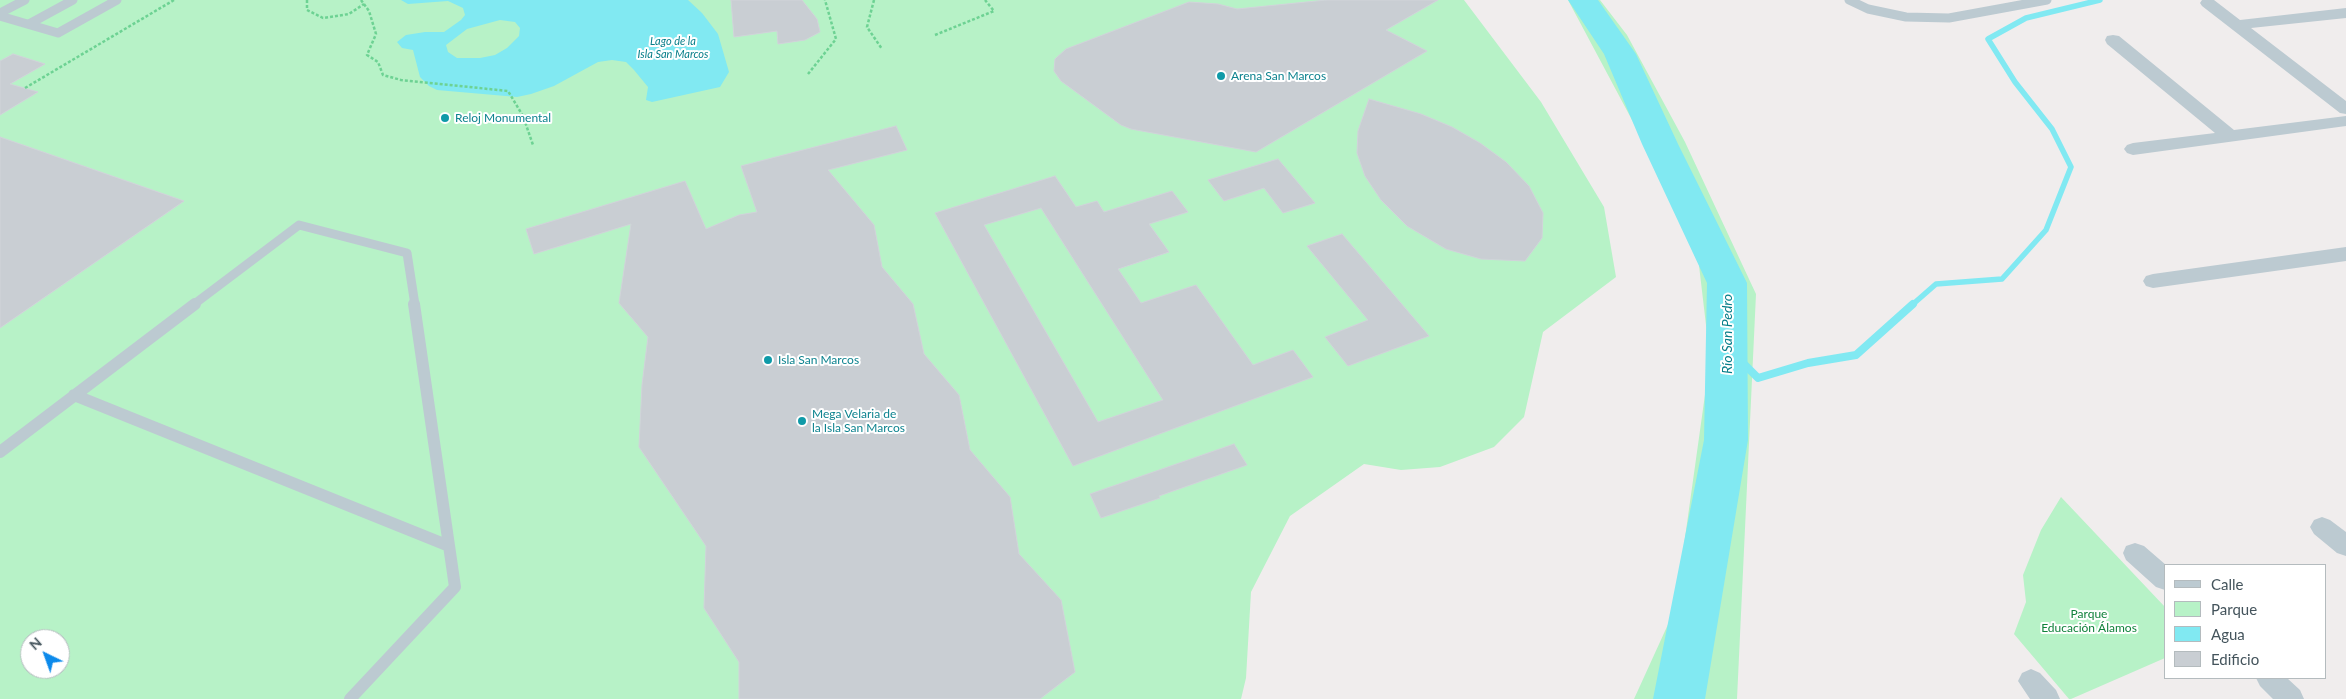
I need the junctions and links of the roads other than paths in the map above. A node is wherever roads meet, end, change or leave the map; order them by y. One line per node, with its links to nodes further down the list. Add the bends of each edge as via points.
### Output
1 (25, 0): 8 (lane)
2 (73, 0): 9 (lane)
3 (117, 0): 9 (lane, via 58,33)
4 (1849, 0): 5 (lane, via 1868,9 1906,16 1949,18)
5 (2047, 0)
6 (2208, 3): 10 (street)
7 (2346, 13): 10 (street)
8 (0, 14): 9 (lane)
9 (28, 24)
10 (2236, 25): 12 (street)
11 (2114, 40): 14 (street)
12 (2346, 109)
13 (2346, 121): 14 (street)
14 (2232, 137): 15 (street)
15 (2132, 149)
16 (2346, 254): 17 (street)
17 (2153, 281)
18 (74, 395): 19 (lane); 21 (lane); 21 (lane, via 299,225 407,253)
19 (0, 452)
20 (2322, 527): 22 (street)
21 (449, 546): 26 (lane, via 455,587)
22 (2346, 546)
23 (2135, 553): 24 (street)
24 (2164, 579)
25 (2270, 679): 27 (street)
26 (350, 699)
27 (2291, 699)

